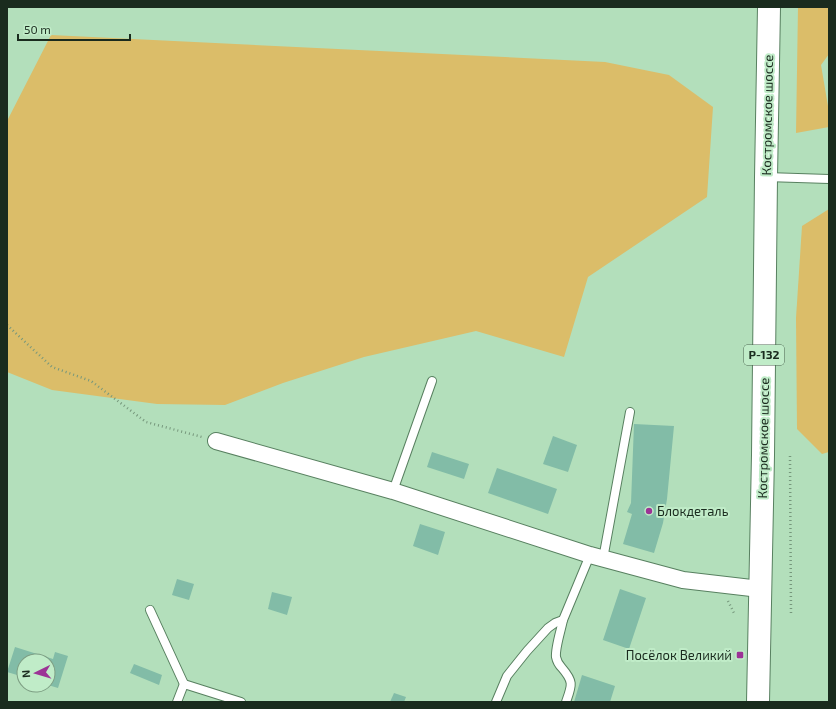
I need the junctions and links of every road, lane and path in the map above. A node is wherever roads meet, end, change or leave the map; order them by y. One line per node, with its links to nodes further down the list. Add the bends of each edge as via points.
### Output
1 (769, 7): 2 (highway, Костромское шоссе / Р-132)
2 (766, 177): 3 (lane); 11 (highway, Костромское шоссе / Р-132)
3 (829, 180)
4 (7, 325): 7 (path, via 52,367 91,381 146,422)
5 (432, 381): 9 (lane)
6 (630, 412): 10 (lane)
7 (216, 441): 9 (street)
8 (790, 456): 13 (path)
9 (393, 492): 10 (street)
10 (596, 557): 11 (street, via 683,580); 14 (lane)
11 (760, 590): 20 (highway, Костромское шоссе / Р-132)
12 (150, 610): 15 (lane)
13 (791, 615)
14 (563, 620): 18 (lane, via 548,628 523,656 507,676); 19 (lane, via 556,658 571,682)
15 (184, 684): 16 (lane); 17 (lane)
16 (177, 702)
17 (241, 702)
18 (496, 702)
19 (566, 702)
20 (758, 702)

